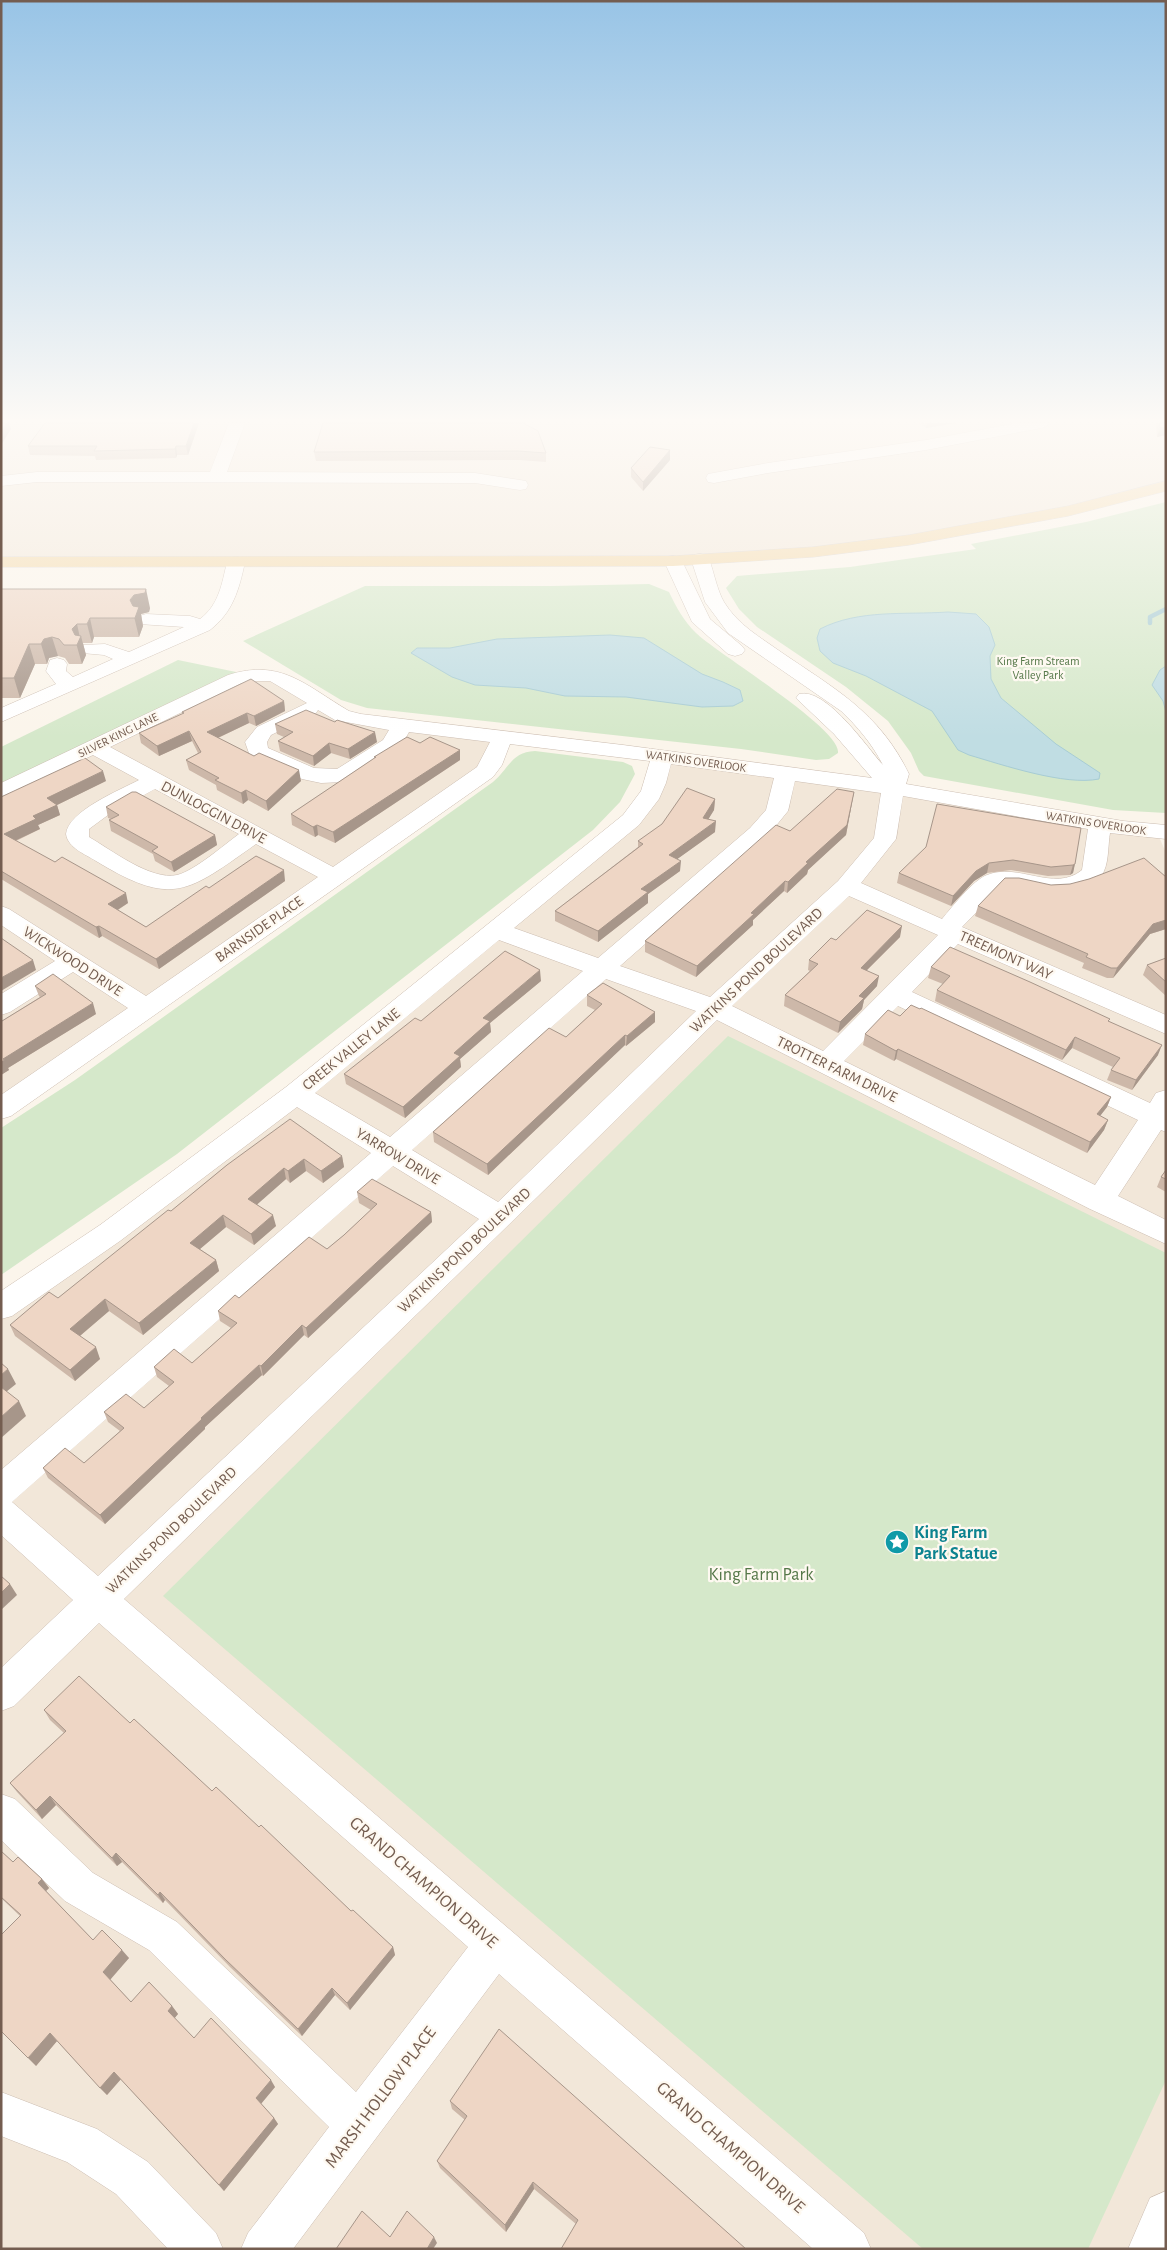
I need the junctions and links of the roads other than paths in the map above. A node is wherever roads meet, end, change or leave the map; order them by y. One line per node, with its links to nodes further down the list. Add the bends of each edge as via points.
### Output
1 (975, 528): 4 (main road, via 909,540)
2 (1055, 528): 4 (main road, via 871,558)
3 (1, 562): 6 (main road)
4 (702, 566): 5 (main road); 24 (street, WATKINS POND BOULEVARD, via 714,602 735,629 864,721 880,741 898,774)
5 (676, 568): 6 (main road, via 549,578); 24 (street, via 702,622 738,652 824,710)
6 (234, 569): 7 (main road); 9 (street, via 221,612)
7 (1, 575)
8 (146, 620): 9 (street, via 190,622)
9 (203, 626): 11 (street)
10 (89, 649): 11 (street, via 112,651)
11 (128, 659): 14 (street)
12 (57, 664): 14 (street, via 56,671)
13 (235, 679): 15 (street, WATKINS OVERLOOK, via 254,674 276,676); 20 (street, SILVER KING LANE)
14 (72, 684): 16 (street)
15 (321, 704): 18 (street, WATKINS OVERLOOK, via 342,716); 18 (street, via 264,731 256,742 258,751 308,774 334,777 343,775 391,745)
16 (11, 707): 17 (street)
17 (1, 716)
18 (401, 725): 19 (street, WATKINS OVERLOOK)
19 (502, 738): 21 (street, WATKINS OVERLOOK); 29 (street, BARNSIDE PLACE, via 485,772)
20 (94, 747): 23 (street, DUNLOGGIN DRIVE); 25 (street, SILVER KING LANE)
21 (662, 756): 22 (street, WATKINS OVERLOOK); 32 (street, CREEK VALLEY LANE, via 651,795 642,809)
22 (786, 773): 24 (street, WATKINS OVERLOOK); 35 (street, via 777,811 770,821)
23 (155, 780): 27 (street, DUNLOGGIN DRIVE); 27 (street, via 90,815 78,828 78,840 150,880 170,883 189,878)
24 (893, 788): 26 (street, WATKINS OVERLOOK); 30 (street, WATKINS POND BOULEVARD, via 885,839)
25 (1, 791)
26 (1100, 824): 28 (street, WATKINS OVERLOOK); 33 (street, via 1093,871 1089,877 1061,887 1015,878 992,881)
27 (255, 834): 29 (street, DUNLOGGIN DRIVE)
28 (1163, 839)
29 (335, 877): 38 (street, BARNSIDE PLACE)
30 (846, 886): 33 (street, TREEMONT WAY); 39 (street, WATKINS POND BOULEVARD)
31 (1, 914): 34 (street, WICKWOOD DRIVE)
32 (497, 930): 35 (street, TROTTER FARM DRIVE); 42 (street, CREEK VALLEY LANE)
33 (950, 931): 36 (street); 40 (street, TREEMONT WAY)
34 (72, 961): 37 (street); 38 (street, WICKWOOD DRIVE)
35 (604, 969): 39 (street, TROTTER FARM DRIVE); 45 (street)
36 (894, 994): 41 (street); 44 (street)
37 (1, 1006)
38 (146, 1008): 43 (street, BARNSIDE PLACE)
39 (714, 1008): 41 (street, TROTTER FARM DRIVE); 47 (street, WATKINS POND BOULEVARD)
40 (1166, 1026)
41 (826, 1064): 46 (street, TROTTER FARM DRIVE)
42 (296, 1094): 45 (street, YARROW DRIVE); 49 (street, CREEK VALLEY LANE, via 110,1233)
43 (1, 1109)
44 (1162, 1113): 46 (street)
45 (391, 1152): 47 (street, YARROW DRIVE); 50 (street)
46 (1100, 1201): 48 (street, TROTTER FARM DRIVE)
47 (500, 1217): 52 (street, WATKINS POND BOULEVARD)
48 (1166, 1233)
49 (1, 1307)
50 (1, 1491)
51 (1, 1513): 52 (street, GRAND CHAMPION DRIVE)
52 (98, 1600): 53 (street, WATKINS POND BOULEVARD); 55 (street, GRAND CHAMPION DRIVE)
53 (1, 1693)
54 (1, 1813): 57 (street, via 79,1887 163,1936)
55 (496, 1944): 57 (street, MARSH HOLLOW PLACE); 61 (street, GRAND CHAMPION DRIVE)
56 (1, 2114): 59 (street, via 81,2145 132,2178)
57 (358, 2125): 60 (street, MARSH HOLLOW PLACE)
58 (1166, 2214): 62 (street)
59 (200, 2249)
60 (264, 2249)
61 (848, 2249)
62 (1151, 2249)

